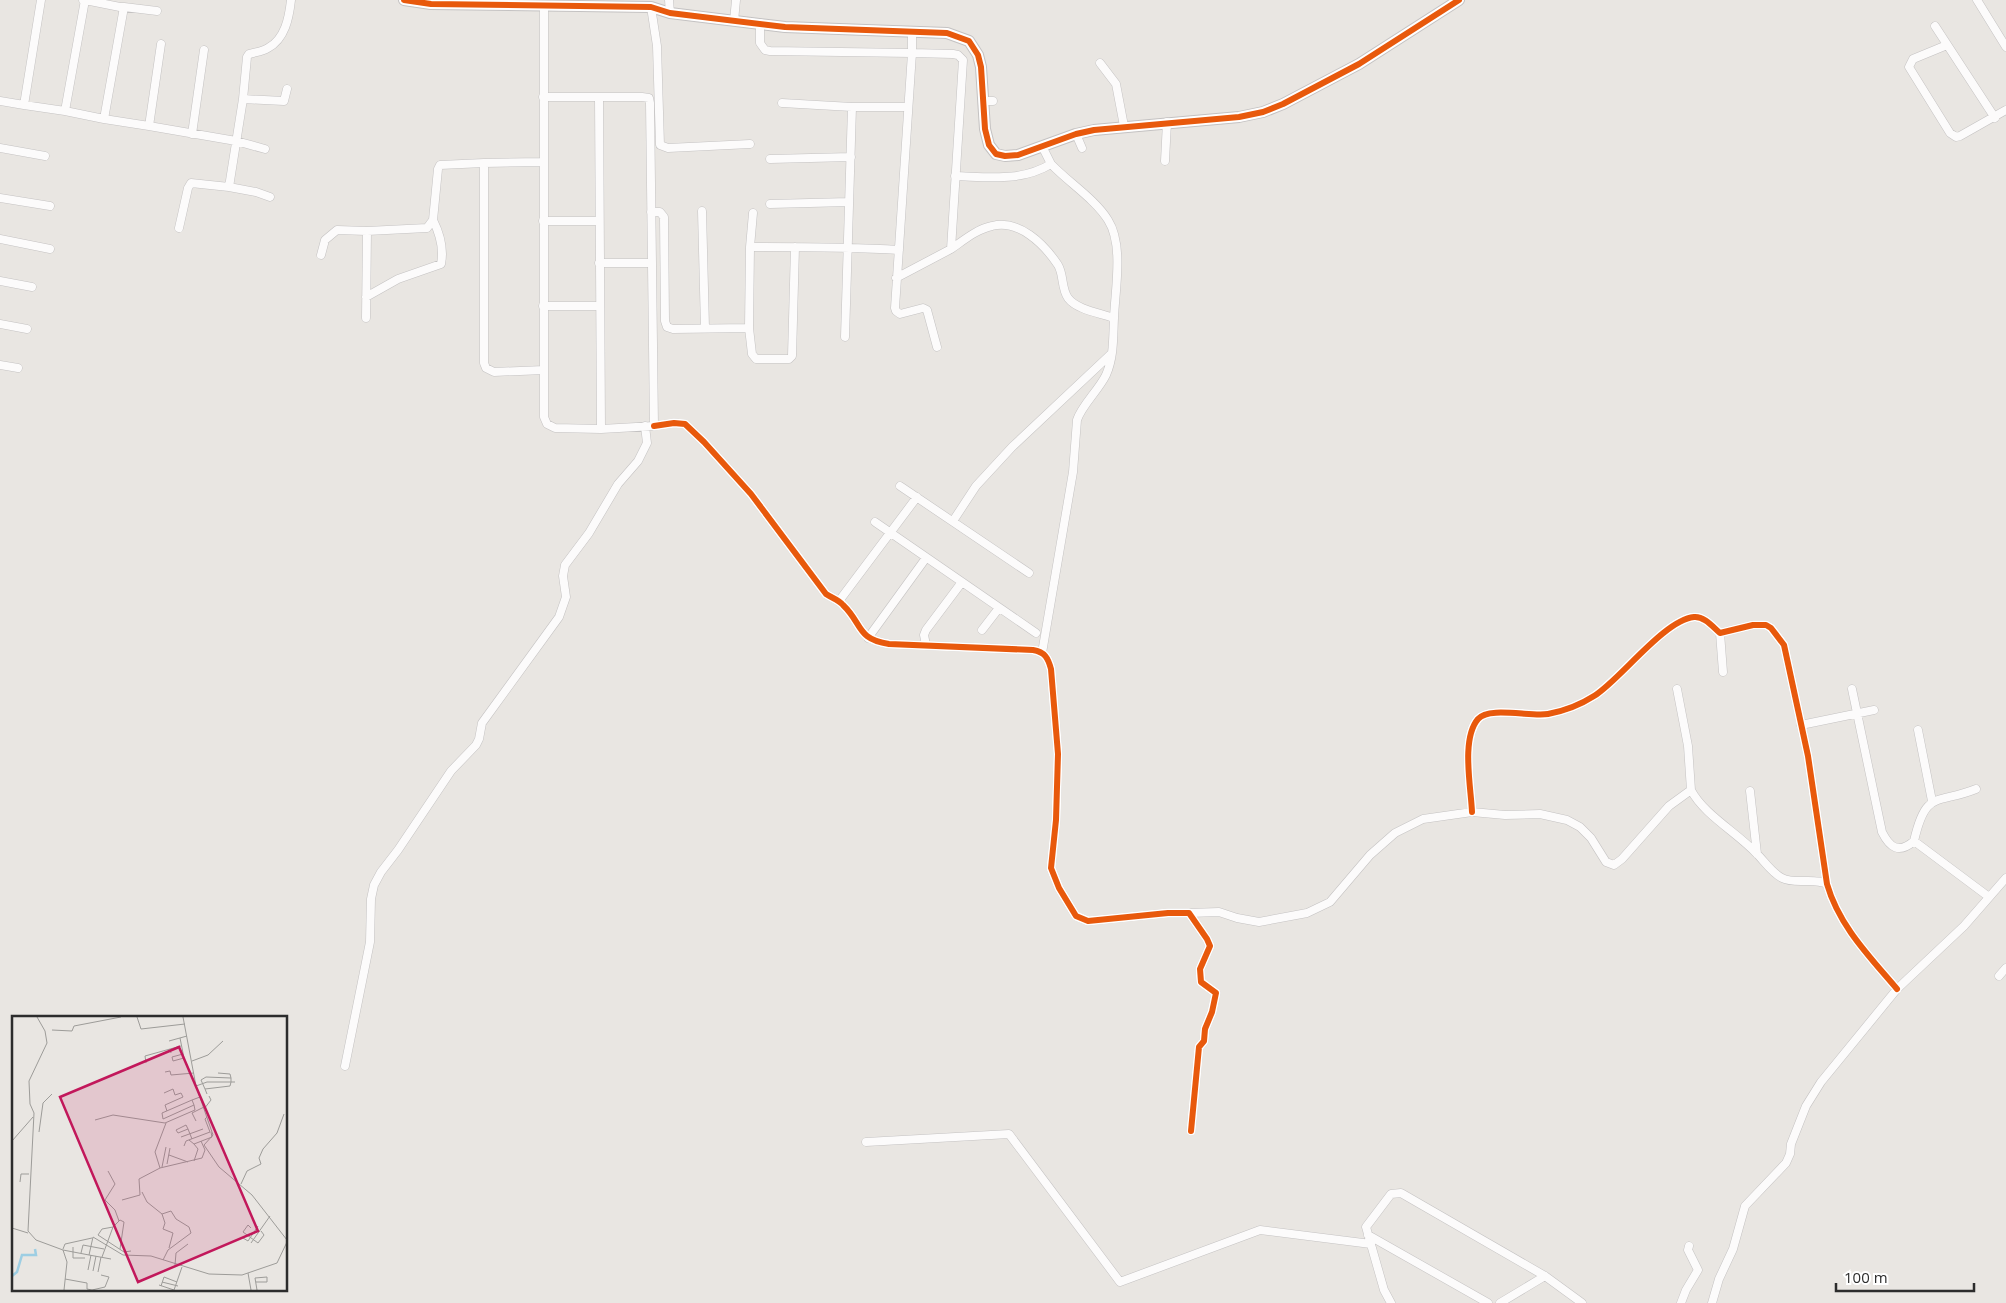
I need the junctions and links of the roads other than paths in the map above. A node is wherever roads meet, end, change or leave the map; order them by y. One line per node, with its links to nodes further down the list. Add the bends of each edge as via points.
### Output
1 (41, 0): 32 (street)
2 (84, 0): 13 (street); 36 (street)
3 (291, 0): 29 (street, via 284,31 277,41 268,48 248,54)
4 (404, 0): 9 (street)
5 (669, 0): 15 (street)
6 (736, 0): 16 (street)
7 (1459, 0): 39 (street, via 1359,64 1283,104 1239,117)
8 (1977, 0): 22 (street)
9 (431, 2): 10 (street)
10 (484, 2): 11 (street)
11 (544, 5): 12 (street); 27 (street)
12 (651, 7): 15 (street); 45 (street, via 658,46 660,145 668,148)
13 (124, 8): 14 (street); 38 (street)
14 (157, 11)
15 (670, 13): 16 (street)
16 (734, 21): 17 (street)
17 (760, 24): 19 (street); 24 (street, via 760,43 770,52)
18 (1935, 26): 21 (street)
19 (912, 31): 24 (street); 46 (street, via 947,33 969,41 980,61 988,101 985,129 992,152 1018,155)
20 (162, 44): 40 (street)
21 (1948, 45): 37 (street); 37 (street, via 1914,59 1909,67 1950,134 1960,136)
22 (2006, 46)
23 (204, 50): 42 (street)
24 (912, 54): 33 (street); 57 (street, via 953,54 963,60)
25 (1100, 63): 41 (street, via 1116,84)
26 (287, 89): 29 (street, via 284,101)
27 (543, 97): 28 (street); 54 (street)
28 (599, 97): 65 (street, via 642,97 650,100); 69 (street)
29 (243, 99): 44 (street)
30 (0, 101): 32 (street)
31 (782, 103): 34 (street)
32 (24, 105): 36 (street)
33 (907, 106): 34 (street); 78 (street)
34 (852, 107): 51 (street)
35 (2006, 110): 37 (street)
36 (65, 111): 38 (street)
37 (1995, 118)
38 (104, 119): 40 (street)
39 (1167, 122): 41 (street); 53 (street)
40 (149, 126): 42 (street)
41 (1124, 126): 43 (street)
42 (192, 134): 44 (street)
43 (1076, 134): 46 (street); 48 (street)
44 (236, 141): 49 (street); 58 (street)
45 (750, 144)
46 (1042, 146): 56 (street)
47 (0, 148): 50 (street)
48 (1082, 148)
49 (265, 149)
50 (45, 156)
51 (852, 157): 52 (street); 61 (street)
52 (770, 159)
53 (1165, 161)
54 (543, 162): 55 (street); 68 (street)
55 (484, 163): 67 (street, via 440,165); 99 (street, via 484,364 494,372)
56 (1051, 164): 57 (street, via 1027,175 1005,178); 89 (street, via 1100,211 1113,230 1117,278)
57 (956, 176): 77 (street)
58 (229, 187): 59 (street); 70 (street, via 191,183)
59 (270, 197)
60 (0, 198): 63 (street)
61 (849, 202): 62 (street); 75 (street)
62 (770, 204)
63 (50, 206)
64 (702, 211): 92 (street)
65 (651, 212): 81 (street); 92 (street, via 660,212 664,217 667,327)
66 (753, 213): 73 (street)
67 (433, 220): 71 (street, via 427,228); 85 (street, via 439,231 441,264 398,279)
68 (543, 221): 69 (street); 86 (street)
69 (599, 221): 80 (street)
70 (179, 228)
71 (367, 231): 79 (street, via 337,230 325,240); 85 (street)
72 (0, 239): 76 (street)
73 (750, 247): 74 (street); 93 (street)
74 (794, 247): 75 (street); 93 (street, via 791,358 756,359 752,354)
75 (848, 247): 78 (street); 94 (street)
76 (50, 248)
77 (952, 248): 82 (street); 89 (street, via 993,225 1016,227 1027,232 1058,266 1068,298)
78 (899, 250): 82 (street)
79 (321, 255)
80 (599, 263): 81 (street); 87 (street)
81 (652, 263): 100 (street)
82 (896, 278): 95 (street, via 896,311 900,314 923,308 927,310)
83 (0, 281): 84 (street)
84 (32, 287)
85 (366, 297): 88 (street)
86 (543, 306): 87 (street); 99 (street)
87 (599, 306): 101 (street)
88 (366, 318)
89 (1114, 318): 96 (street)
90 (0, 324): 91 (street)
91 (27, 328)
92 (705, 328): 93 (street)
93 (749, 328)
94 (845, 337)
95 (938, 347)
96 (1112, 354): 104 (street, via 1012,446 976,486); 117 (street, via 1106,375 1077,420 1073,472)
97 (0, 366): 98 (street)
98 (18, 368)
99 (544, 370): 101 (street, via 544,417 547,424 555,428)
100 (650, 426): 101 (street); 110 (street, via 685,424 751,494 826,594); 139 (street, via 647,443 638,461 618,484 590,533 565,564 566,597 559,617 484,719 476,745 451,771 374,884 370,942)
101 (601, 429)
102 (900, 486): 103 (street)
103 (917, 497): 104 (street); 106 (street)
104 (953, 521): 108 (street)
105 (875, 522): 106 (street)
106 (890, 533): 107 (street); 110 (street)
107 (926, 558): 109 (street); 115 (street)
108 (1029, 573)
109 (962, 582): 111 (street); 116 (street, via 926,630)
110 (838, 601): 115 (street)
111 (999, 608): 112 (street); 114 (street)
112 (982, 630)
113 (1720, 633): 118 (street); 123 (street, via 1753,625 1771,628 1784,645); 129 (street, via 1695,617 1663,634 1595,695 1578,704 1545,714 1488,713 1479,718 1468,741)
114 (1036, 634)
115 (868, 638): 116 (street, via 890,644)
116 (926, 645): 117 (street)
117 (1042, 653): 135 (street, via 1051,669 1058,754 1051,868 1059,888 1076,916 1088,921)
118 (1723, 672)
119 (1677, 689): 126 (street, via 1688,746)
120 (1852, 689): 122 (street)
121 (1874, 710): 122 (street)
122 (1857, 714): 123 (street); 130 (street, via 1882,832 1898,848 1905,848)
123 (1801, 724): 133 (street)
124 (1918, 730): 128 (street)
125 (1976, 789): 128 (street)
126 (1691, 790): 129 (street, via 1668,806 1622,859 1612,865 1601,856 1580,827 1567,820 1540,814); 131 (street, via 1700,803)
127 (1750, 791): 131 (street)
128 (1932, 801): 130 (street, via 1922,816)
129 (1472, 812): 135 (street, via 1423,819 1395,833 1370,855 1330,902 1307,913 1258,922 1219,912)
130 (1914, 841): 134 (street)
131 (1757, 854): 133 (street, via 1783,879)
132 (2006, 878): 134 (street)
133 (1827, 884): 138 (street, via 1832,901 1848,930)
134 (1989, 898): 138 (street)
135 (1189, 913): 140 (street, via 1210,946 1200,969 1201,982 1216,994 1204,1029 1204,1042 1199,1048)
136 (2006, 968): 137 (street)
137 (1999, 976)
138 (1898, 989): 151 (street, via 1821,1082 1806,1106 1786,1163 1746,1206 1734,1249 1719,1279)
139 (345, 1066)
140 (1191, 1130)
141 (866, 1142): 143 (street, via 1008,1134 1120,1282 1260,1230)
142 (1368, 1234): 143 (street); 145 (street, via 1366,1227 1386,1199 1391,1194 1401,1194); 147 (street)
143 (1371, 1244): 146 (street)
144 (1689, 1246): 150 (street, via 1698,1270)
145 (1545, 1276): 148 (street); 149 (street)
146 (1391, 1303)
147 (1488, 1303)
148 (1500, 1303)
149 (1582, 1303)
150 (1681, 1303)
151 (1712, 1303)

